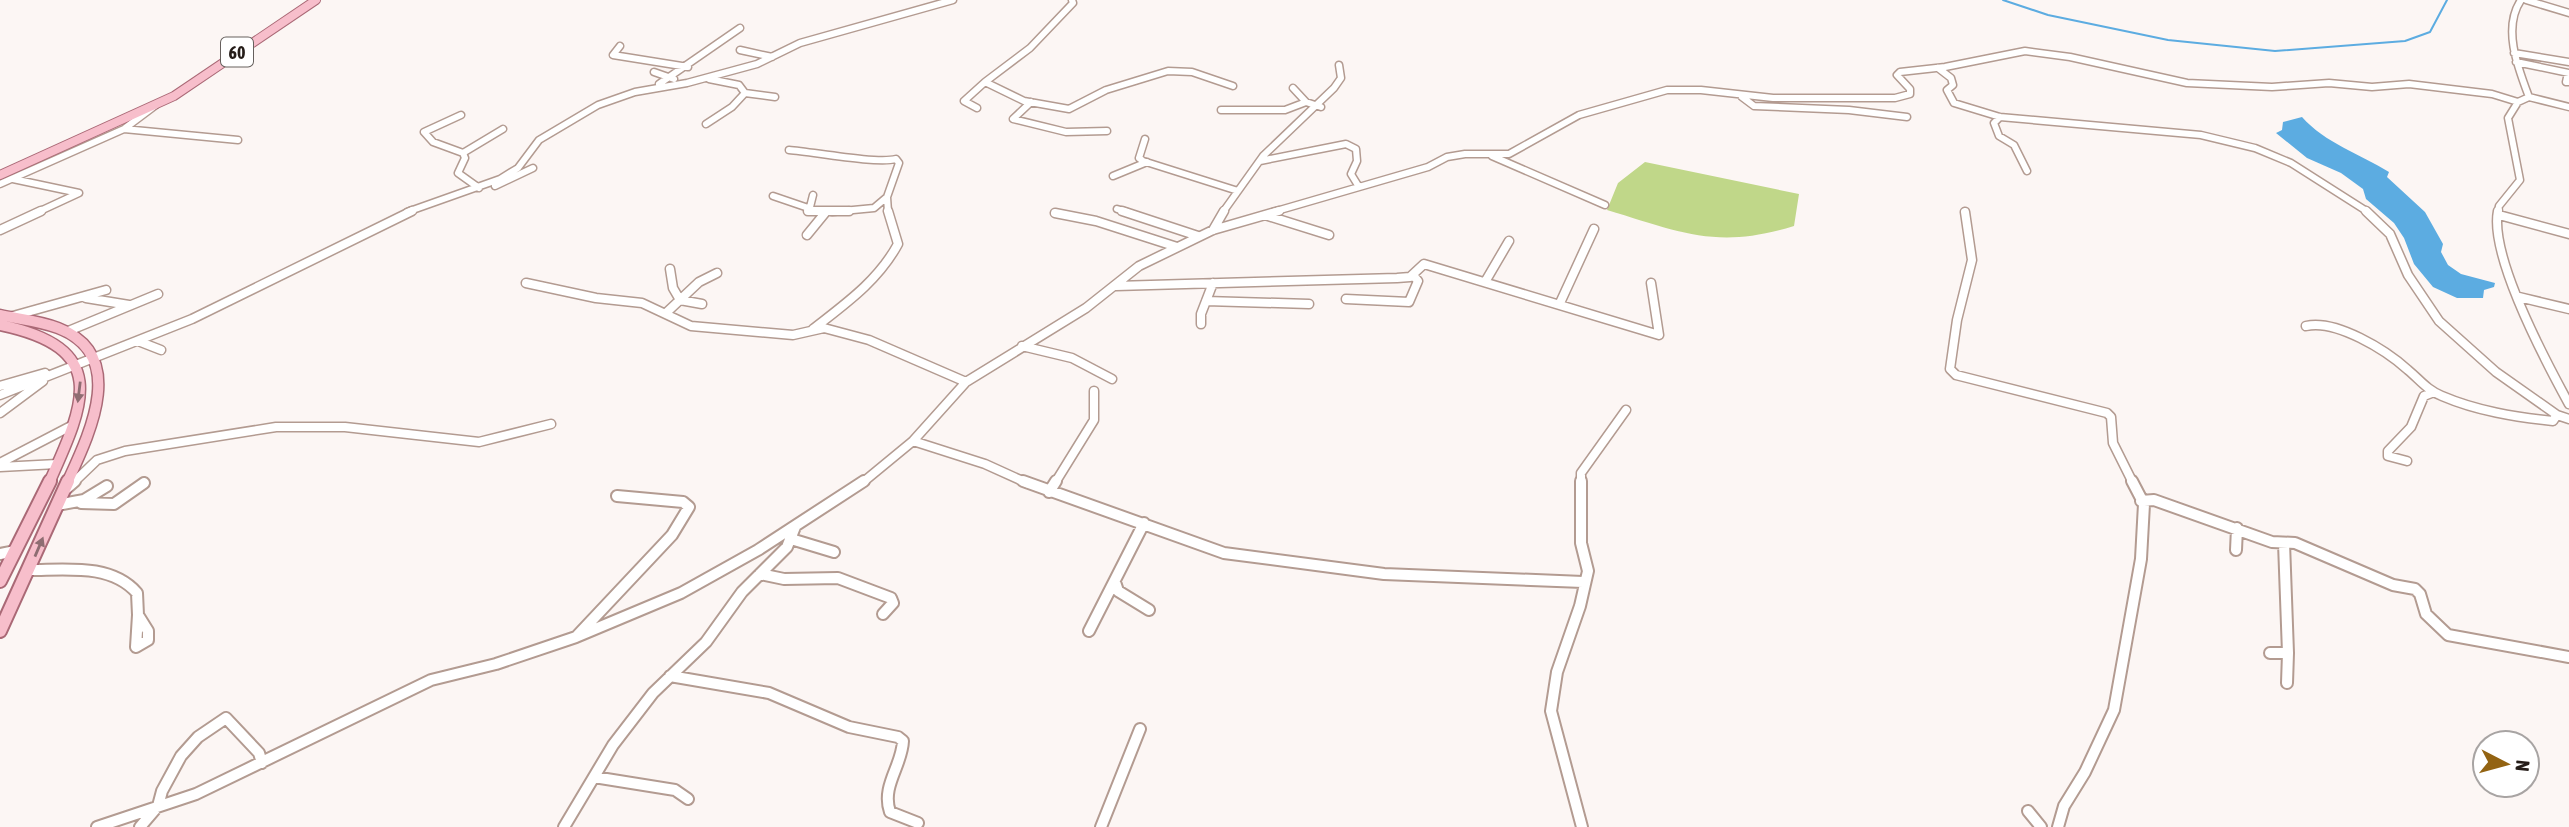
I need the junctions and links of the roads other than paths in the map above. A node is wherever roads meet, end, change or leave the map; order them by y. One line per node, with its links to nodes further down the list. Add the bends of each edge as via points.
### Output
1 (316, 0): 34 (main road, 60, via 289,13 200,81)
2 (953, 0): 11 (street, via 800,43)
3 (1072, 0): 21 (street, via 1054,26)
4 (2521, 0): 10 (street, via 2514,12)
5 (2526, 0): 6 (street)
6 (2569, 13)
7 (740, 28): 15 (street)
8 (620, 46): 15 (street, via 613,55)
9 (740, 50): 11 (street)
10 (2514, 53): 12 (street); 13 (street)
11 (772, 57): 20 (street)
12 (2516, 62): 18 (street); 30 (street)
13 (2569, 62)
14 (1339, 65): 35 (street, via 1341,78)
15 (688, 67): 19 (street)
16 (1938, 68): 28 (street, via 1900,72 1896,75 1910,94 1895,98); 33 (street, via 2025,51 2187,83 2272,87 2409,84 2492,94); 41 (street, via 1951,78 1953,85 1947,90 1954,103)
17 (654, 72): 19 (street)
18 (2568, 73): 22 (street)
19 (672, 78): 23 (street); 25 (street)
20 (704, 78): 23 (street); 27 (street, via 739,85)
21 (985, 82): 31 (street); 37 (street, via 964,101)
22 (2569, 82)
23 (681, 84): 25 (street)
24 (1233, 86): 31 (street, via 1192,72 1168,71 1106,90 1069,109)
25 (651, 88): 59 (street, via 576,116 539,140 518,168)
26 (1293, 88): 32 (street)
27 (745, 93): 29 (street); 42 (street)
28 (1741, 96): 40 (street, via 1754,106); 50 (street, via 1667,90 1620,101 1579,115 1509,154)
29 (775, 97)
30 (2529, 97): 33 (street); 36 (street)
31 (1031, 102): 45 (street, via 1013,119 1055,131)
32 (1306, 102): 35 (street); 38 (street, via 1285,110)
33 (2518, 102): 71 (street, via 2508,118 2521,180 2499,206)
34 (157, 104): 44 (street); 56 (main road, via 120,126)
35 (1321, 107): 51 (street)
36 (2569, 107)
37 (977, 108)
38 (1221, 110)
39 (461, 115): 49 (street, via 424,132 433,142)
40 (1907, 117)
41 (2000, 117): 54 (street, via 1994,123 1999,136 2014,145); 125 (street, via 2201,135 2255,148 2291,163 2360,205 2390,234 2408,275 2439,321 2496,372)
42 (706, 124)
43 (503, 128): 49 (street)
44 (124, 129): 46 (street); 57 (street)
45 (1107, 131)
46 (238, 139)
47 (1145, 139): 52 (street, via 1139,158)
48 (789, 150): 63 (street, via 881,163 897,159)
49 (463, 153): 59 (street, via 458,173)
50 (1490, 155): 58 (street, via 1447,158); 64 (street)
51 (1260, 160): 58 (street, via 1346,144 1356,149 1351,174); 60 (street)
52 (1148, 162): 55 (street); 60 (street)
53 (533, 168): 59 (street, via 506,183)
54 (2027, 171)
55 (1113, 176)
56 (0, 177): 57 (street)
57 (13, 179): 73 (street, via 79,193)
58 (1359, 187): 70 (street)
59 (478, 189): 109 (street, via 402,214 192,319)
60 (1238, 191): 74 (street)
61 (813, 195): 66 (street)
62 (773, 196): 66 (street)
63 (887, 197): 68 (street, via 874,208); 107 (street, via 898,244 892,257)
64 (1605, 205)
65 (1117, 209): 78 (street)
66 (809, 211): 68 (street)
67 (1965, 212): 139 (street, via 1972,260 1950,369 2107,413 2113,443)
68 (825, 213): 76 (street)
69 (1055, 213): 80 (street)
70 (1264, 215): 74 (street); 77 (street)
71 (2499, 215): 75 (street); 92 (street, via 2496,221 2504,256)
72 (1594, 229): 96 (street)
73 (0, 230)
74 (1213, 230): 78 (street)
75 (2569, 234)
76 (807, 235)
77 (1329, 235)
78 (1198, 236): 80 (street)
79 (1508, 241): 84 (street)
80 (1177, 247): 88 (street, via 1139,266)
81 (670, 268): 94 (street)
82 (717, 273): 94 (street)
83 (1413, 275): 84 (street, via 1424,264); 86 (street); 93 (street, via 1418,281 1409,302)
84 (1485, 282): 96 (street)
85 (526, 283): 101 (street, via 642,303)
86 (1213, 283): 88 (street); 95 (street)
87 (1651, 283): 96 (street, via 1659,335)
88 (1116, 286): 110 (street)
89 (106, 290): 90 (street)
90 (83, 294): 99 (street); 103 (street)
91 (158, 294): 99 (street)
92 (2519, 297): 100 (street); 122 (street, via 2538,347)
93 (1346, 299)
94 (680, 300): 97 (street); 101 (street)
95 (1206, 300): 98 (street); 104 (street)
96 (1560, 303)
97 (702, 304)
98 (1309, 304)
99 (129, 305): 108 (street)
100 (2569, 309)
101 (666, 313): 107 (street, via 691,326 793,335)
102 (0, 315): 103 (main road)
103 (13, 316): 108 (main road)
104 (1201, 324)
105 (0, 326): 113 (main road, via 49,341 65,350)
106 (2305, 326): 120 (street, via 2315,324 2371,341)
107 (813, 329): 117 (street, via 869,340)
108 (66, 332): 112 (main road)
109 (138, 341): 111 (street); 112 (street)
110 (1023, 346): 116 (street, via 1072,358); 117 (street)
111 (161, 350)
112 (94, 358): 113 (street); 135 (main road, via 101,388 85,444)
113 (76, 366): 114 (street); 128 (main road, one-way to 128, via 82,385)
114 (58, 373): 115 (street); 118 (street)
115 (42, 379): 121 (street); 124 (street, via 41,385)
116 (1112, 380)
117 (966, 382): 129 (street)
118 (0, 386)
119 (1094, 391): 136 (street, via 1094,420)
120 (2434, 392): 125 (street, via 2519,417 2553,421); 130 (street, via 2424,396 2411,427 2388,451 2388,456)
121 (0, 395)
122 (2569, 404)
123 (1626, 410): 154 (street, via 1581,473 1581,543 1588,571)
124 (0, 413)
125 (2557, 415): 126 (street)
126 (2569, 419)
127 (551, 424): 135 (street, via 479,442 345,427 276,427 125,451 97,460)
128 (73, 425): 131 (main road); 132 (street)
129 (913, 441): 136 (street, via 985,464); 142 (street, via 860,484)
130 (2407, 461)
131 (57, 464): 132 (street); 147 (main road)
132 (0, 465)
133 (144, 483): 138 (street, via 114,505 81,503)
134 (107, 486): 138 (street)
135 (63, 491): 140 (main road)
136 (1049, 492): 141 (street)
137 (617, 496): 160 (street, via 683,502 689,507 661,546)
138 (83, 499): 140 (street)
139 (2141, 501): 143 (street, via 2154,500); 179 (street, via 2145,509 2141,559 2114,710 2064,806)
140 (57, 505): 150 (main road, one-way to 140)
141 (1144, 523): 153 (street); 154 (street, via 1224,553 1384,574)
142 (795, 527): 144 (street); 160 (street, via 681,593)
143 (2237, 528): 145 (street); 146 (street)
144 (791, 539): 148 (street); 151 (street)
145 (2284, 543): 162 (street); 163 (street, via 2295,543 2393,585 2415,589 2426,614 2448,635)
146 (2236, 550)
147 (15, 551): 149 (street); 152 (main road)
148 (834, 552)
149 (0, 554)
150 (29, 570): 157 (street, via 114,575 129,583 138,596); 158 (main road)
151 (760, 574): 156 (street, via 784,579 838,578 891,598 893,603); 164 (street, via 741,592 706,642)
152 (0, 581)
153 (1115, 582): 155 (street, via 1118,591); 159 (street)
154 (1583, 582): 177 (street, via 1550,711)
155 (1149, 610)
156 (883, 614)
157 (138, 615)
158 (0, 631)
159 (1089, 631)
160 (576, 637): 167 (street, via 432,680)
161 (2270, 653): 162 (street)
162 (2288, 653): 165 (street)
163 (2569, 657)
164 (670, 676): 168 (street, via 613,745); 172 (street, via 769,693 849,727 898,737 903,748 887,804 890,812)
165 (2287, 683)
166 (1140, 729): 176 (street)
167 (262, 763): 170 (street); 170 (street, via 259,753 226,718 198,737 181,756)
168 (594, 777): 169 (street, via 675,789); 175 (street)
169 (688, 799)
170 (158, 806): 173 (street); 174 (street)
171 (2028, 811): 178 (street)
172 (918, 823)
173 (97, 827)
174 (141, 827)
175 (564, 827)
176 (1101, 827)
177 (1582, 827)
178 (2040, 827)
179 (2058, 827)

